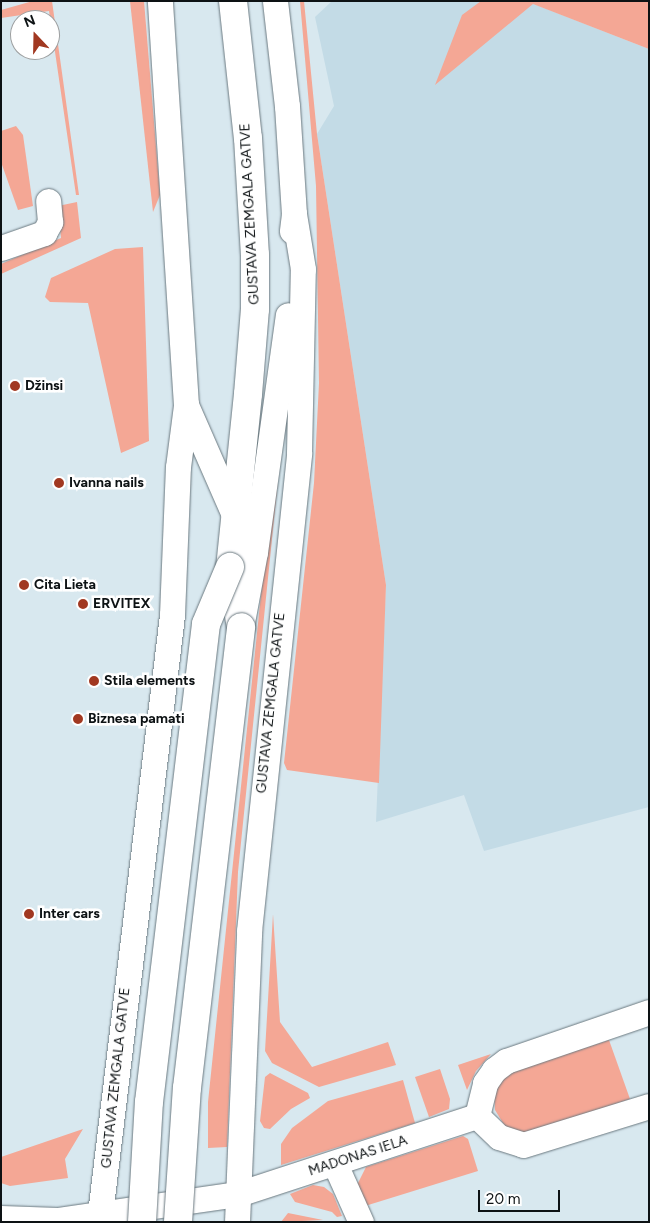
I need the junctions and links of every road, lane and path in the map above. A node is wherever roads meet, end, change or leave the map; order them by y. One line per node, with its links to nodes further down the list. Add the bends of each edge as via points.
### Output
1 (160, 1): 7 (street, GUSTAVA ZEMGALA GATVE)
2 (233, 1): 8 (main road, GUSTAVA ZEMGALA GATVE, via 248,138 255,255 255,309)
3 (275, 1): 5 (street, GUSTAVA ZEMGALA GATVE)
4 (48, 201): 6 (street, via 50,222 44,233)
5 (294, 214): 10 (street, GUSTAVA ZEMGALA GATVE, via 282,374 256,552); 15 (street, GUSTAVA ZEMGALA GATVE, via 302,270 299,453 249,931)
6 (1, 248)
7 (186, 405): 8 (street, GUSTAVA ZEMGALA GATVE); 17 (street, GUSTAVA ZEMGALA GATVE, via 178,467 172,616 127,976 112,1138)
8 (235, 517): 9 (main road, GUSTAVA ZEMGALA GATVE)
9 (230, 567): 10 (main road, GUSTAVA ZEMGALA GATVE); 18 (main road, GUSTAVA ZEMGALA GATVE, bridge, via 206,624 149,1102)
10 (241, 627): 19 (main road, GUSTAVA ZEMGALA GATVE, bridge, via 187,1088)
11 (649, 1012): 13 (street, via 506,1061 494,1070 485,1084)
12 (649, 1106): 13 (street, via 523,1145 499,1137)
13 (477, 1116): 14 (street, MADONAS IELA)
14 (334, 1164): 15 (street, MADONAS IELA); 21 (street)
15 (238, 1194): 17 (street, MADONAS IELA); 20 (street, GUSTAVA ZEMGALA GATVE)
16 (1, 1218): 17 (street, MADONAS IELA)
17 (99, 1218)
18 (142, 1222)
19 (178, 1222)
20 (237, 1222)
21 (361, 1222)

